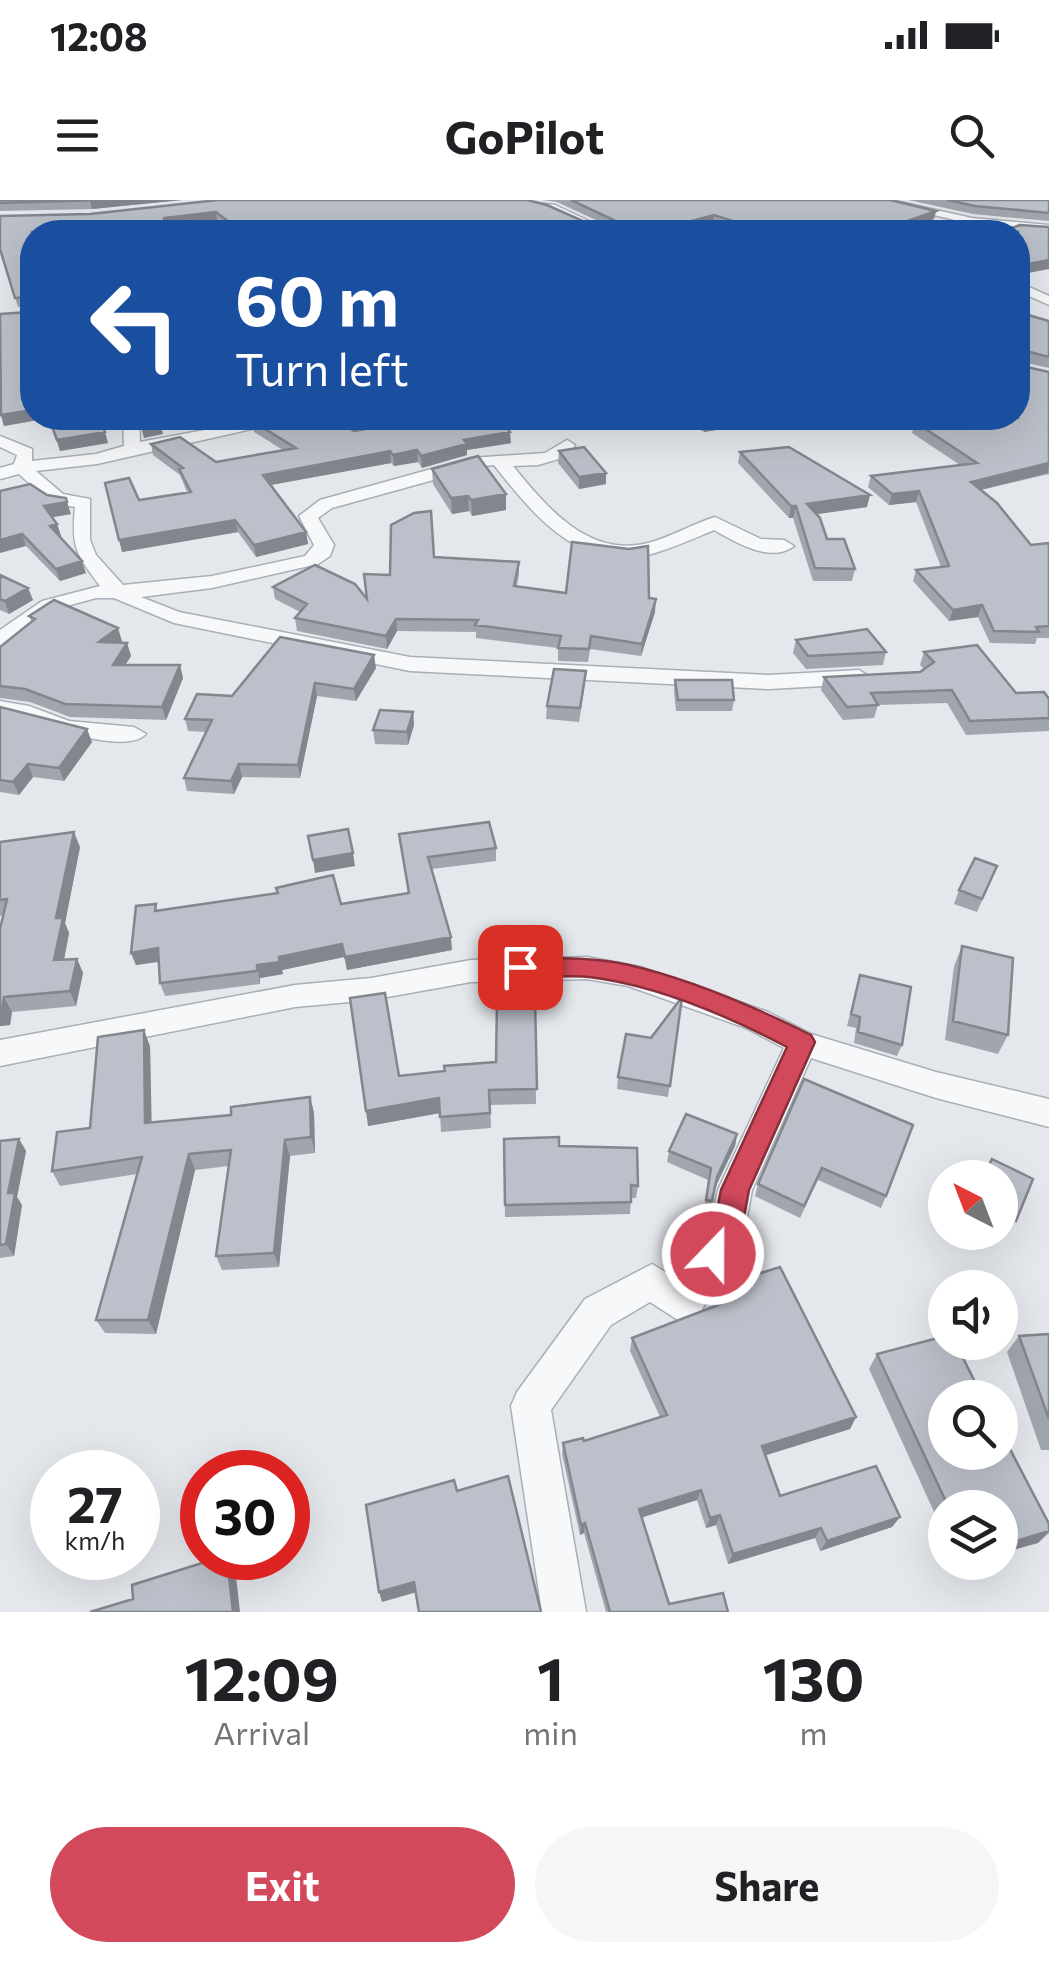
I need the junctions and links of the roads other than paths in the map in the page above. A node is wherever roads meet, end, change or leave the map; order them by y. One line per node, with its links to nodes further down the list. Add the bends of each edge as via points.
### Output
1 (513, 200): 4 (street)
2 (569, 200): 4 (street)
3 (876, 200): 6 (street)
4 (551, 207): 7 (street)
5 (961, 208): 6 (street)
6 (935, 211): 8 (street)
7 (580, 220)
8 (968, 220)
9 (131, 430): 13 (street)
10 (228, 430): 13 (street)
11 (0, 441): 15 (street, via 26,453)
12 (567, 445): 14 (street, via 529,464)
13 (132, 448): 15 (street)
14 (498, 459): 17 (street, via 574,538 599,551 649,549 715,523 756,545); 18 (street, via 313,511 308,516 324,545 311,560)
15 (22, 466): 16 (street); 18 (street, via 57,498 84,503 81,540 87,556)
16 (0, 474)
17 (784, 546)
18 (120, 594): 19 (street, via 95,592 49,605); 20 (street, via 174,617 410,664 769,682)
19 (0, 640)
20 (879, 676)
21 (0, 708): 22 (street, via 66,728)
22 (134, 734)
23 (802, 1042): 24 (street, via 630,975 520,967 259,1002); 25 (street); 26 (street, via 735,1190 728,1228 684,1306 652,1281 598,1312 532,1406)
24 (0, 1053)
25 (1049, 1113)
26 (564, 1612)

